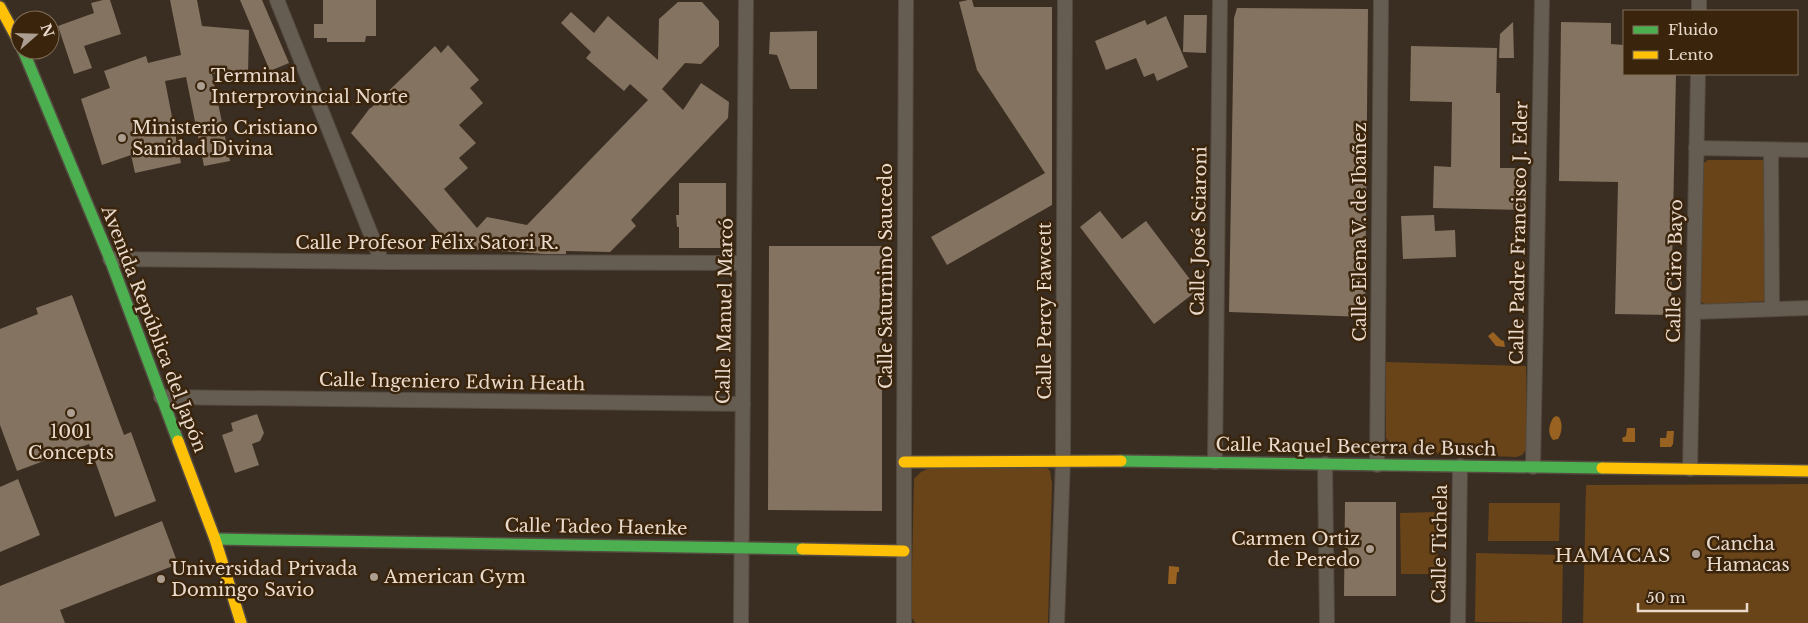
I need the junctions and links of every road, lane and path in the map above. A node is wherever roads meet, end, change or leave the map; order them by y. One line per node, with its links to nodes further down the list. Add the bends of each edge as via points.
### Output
1 (277, 0): 16 (street)
2 (746, 0): 17 (street, Calle Manuel Marcó)
3 (906, 0): 24 (street, Calle Saturnino Saucedo)
4 (1065, 0): 23 (street, Calle Percy Fawcett)
5 (1220, 0): 25 (street, Calle José Sciaroni)
6 (1381, 0): 27 (street, Calle Elena V. de Ibañez)
7 (1542, 0): 29 (street, Calle Padre Francisco J. Eder)
8 (0, 7): 9 (street, Avenida República del Japón)
9 (10, 24)
10 (28, 60): 15 (street, Avenida República del Japón)
11 (1698, 75): 12 (street, Calle Ciro Bayo)
12 (1696, 148): 14 (street); 20 (street, Calle Ciro Bayo)
13 (1808, 150): 14 (street)
14 (1771, 151): 19 (street)
15 (110, 259): 16 (street, Calle Profesor Félix Satori R.); 21 (street, Avenida República del Japón)
16 (382, 262): 17 (street, Calle Profesor Félix Satori R.)
17 (744, 263): 22 (street, Calle Manuel Marcó)
18 (1808, 308): 19 (street)
19 (1772, 309): 20 (street)
20 (1693, 312): 30 (street, Calle Ciro Bayo)
21 (161, 397): 22 (street, Calle Ingeniero Edwin Heath); 32 (street, Avenida República del Japón)
22 (743, 404): 33 (street, Calle Manuel Marcó)
23 (1063, 460): 24 (street, Calle Raquel Becerra de Busch); 25 (street, Calle Raquel Becerra de Busch); 38 (street, Calle Percy Fawcett)
24 (904, 462): 34 (street, Calle Saturnino Saucedo)
25 (1215, 462): 26 (street, Calle Raquel Becerra de Busch)
26 (1326, 464): 27 (street, Calle Raquel Becerra de Busch); 39 (street)
27 (1377, 465): 28 (street, Calle Raquel Becerra de Busch)
28 (1460, 466): 29 (street, Calle Raquel Becerra de Busch); 40 (street, Calle Tichela)
29 (1533, 467): 30 (street, Calle Raquel Becerra de Busch)
30 (1690, 469): 31 (street, Calle Raquel Becerra de Busch)
31 (1808, 471)
32 (215, 539): 33 (street, Calle Tadeo Haenke); 35 (street, Avenida República del Japón)
33 (742, 548): 34 (street, Calle Tadeo Haenke); 36 (street, Calle Manuel Marcó)
34 (904, 551): 37 (street)
35 (241, 623)
36 (741, 623)
37 (904, 623)
38 (1057, 623)
39 (1327, 623)
40 (1458, 623)

